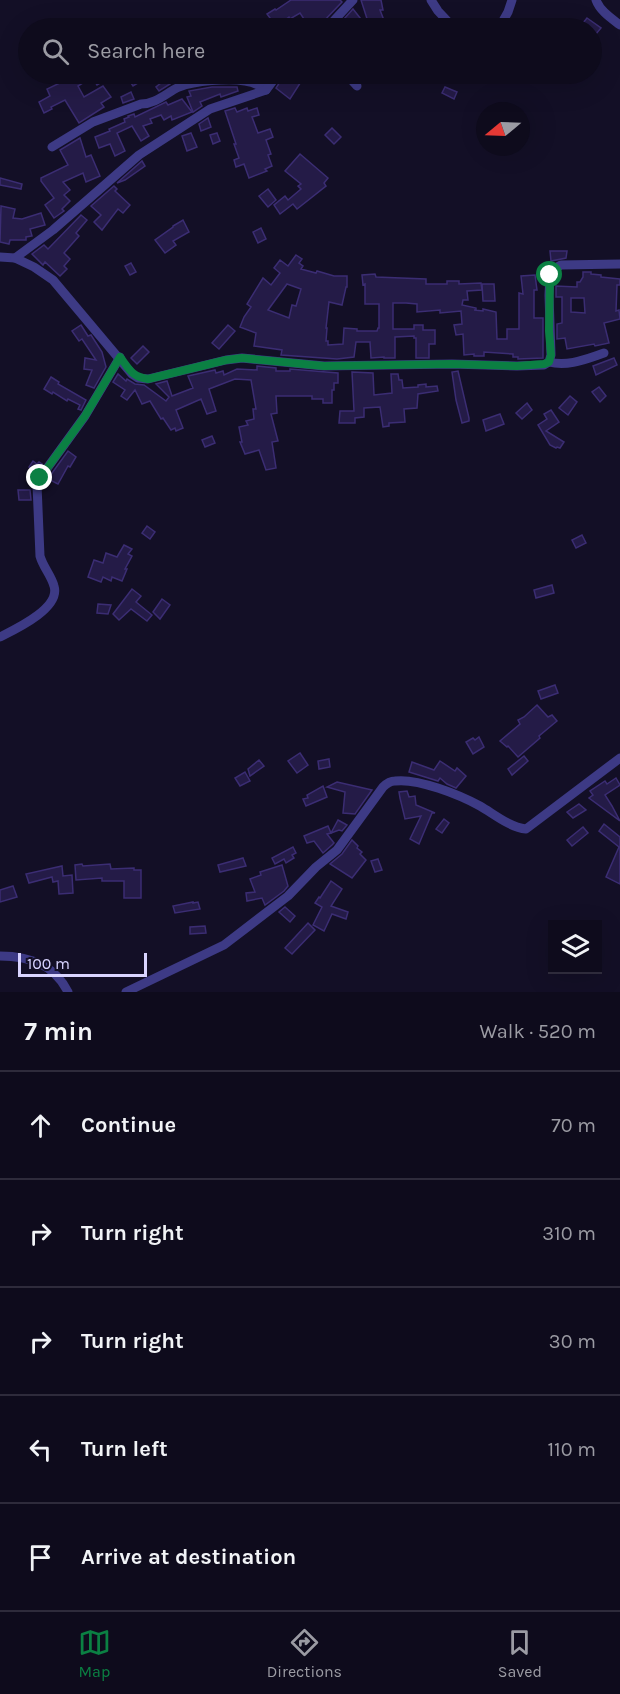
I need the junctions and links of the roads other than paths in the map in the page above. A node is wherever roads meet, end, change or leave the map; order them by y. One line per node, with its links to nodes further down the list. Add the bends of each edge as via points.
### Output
1 (430, 0): 6 (street)
2 (512, 0): 7 (street)
3 (596, 0): 8 (street)
4 (349, 2): 5 (street)
5 (335, 18)
6 (445, 18)
7 (505, 18)
8 (620, 25)
9 (195, 84): 13 (street, via 93,122)
10 (252, 84): 12 (street)
11 (270, 84): 12 (street)
12 (266, 90): 15 (street, via 210,109 139,155)
13 (52, 147)
14 (0, 257): 15 (street)
15 (15, 258): 18 (street, via 53,280)
16 (620, 264): 19 (street, via 581,263 552,270)
17 (604, 353): 19 (street, via 560,365)
18 (120, 357): 19 (street, via 132,374 148,379 242,358 324,366 517,366); 20 (street, via 37,485 40,556 54,584 54,599 48,607)
19 (549, 362)
20 (0, 637)
21 (620, 758): 24 (street, via 526,829 423,783 388,783 337,850 288,896 224,945)
22 (0, 956): 23 (street, via 36,961 59,978)
23 (68, 992)
24 (126, 992)

